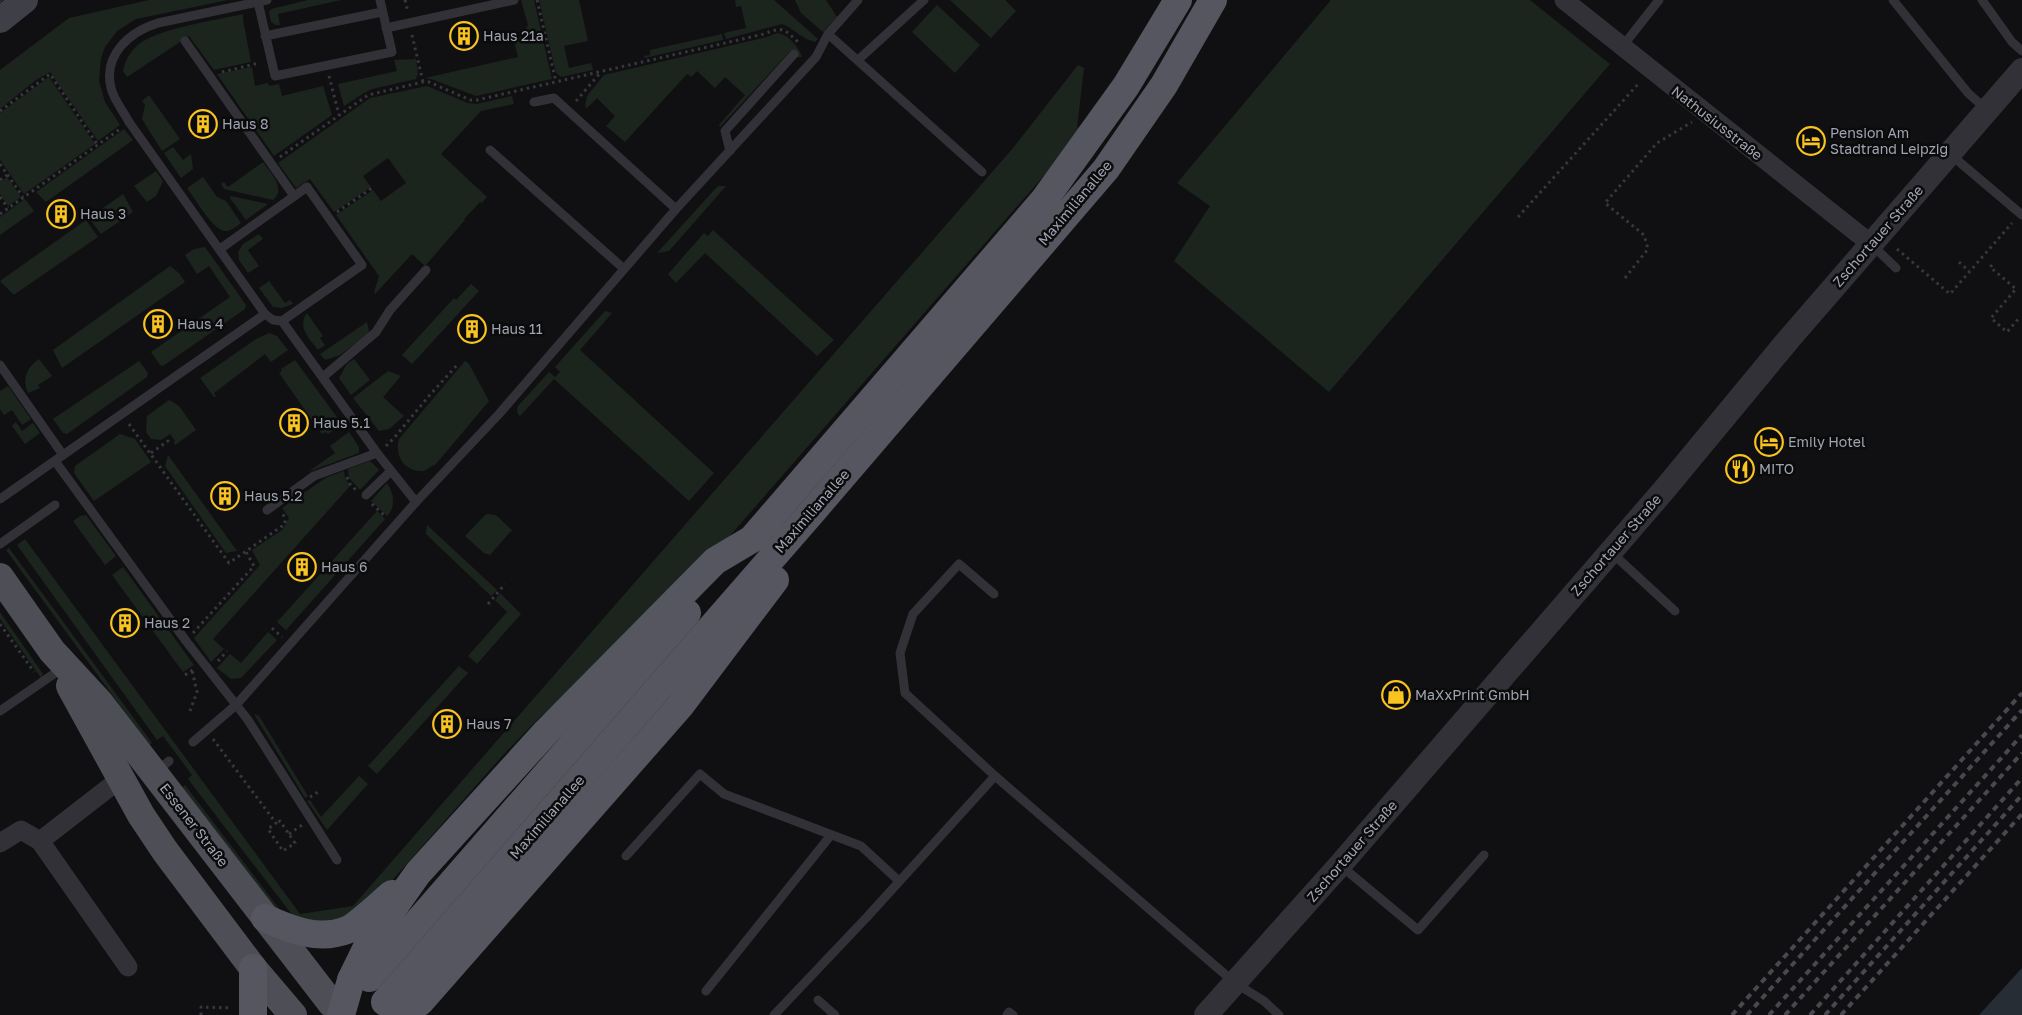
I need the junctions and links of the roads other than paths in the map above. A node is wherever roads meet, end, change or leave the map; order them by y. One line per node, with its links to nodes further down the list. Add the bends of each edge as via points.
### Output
1 (25, 0): 15 (main road)
2 (267, 0): 13 (lane)
3 (380, 0): 14 (lane)
4 (514, 0): 16 (lane)
5 (858, 0): 17 (lane)
6 (924, 0): 23 (lane)
7 (1178, 0): 52 (highway, Maximilianallee, via 1126,86 1044,200)
8 (1213, 0): 80 (highway, Maximilianallee, via 1164,85 1106,169 812,512)
9 (1564, 0): 20 (street, Nathusiusstraße)
10 (1659, 0): 20 (lane)
11 (1893, 0): 26 (lane, via 1968,93)
12 (1982, 0): 21 (lane)
13 (258, 2): 18 (lane); 35 (lane, via 141,29 120,46 112,62 110,80 129,122)
14 (382, 12): 16 (lane); 18 (lane)
15 (0, 20)
16 (386, 28): 18 (lane, via 392,52 275,76)
17 (828, 34): 23 (lane); 28 (lane, via 816,57)
18 (265, 36)
19 (185, 42): 31 (lane)
20 (1622, 47): 34 (street, Nathusiusstraße, via 1705,114)
21 (2022, 51)
22 (794, 54): 28 (lane, via 725,131)
23 (858, 60): 30 (lane)
24 (2022, 70): 26 (street, Zschortauer Straße)
25 (534, 102): 32 (lane, via 554,98)
26 (1988, 110): 29 (street, Zschortauer Straße)
27 (490, 150): 36 (lane)
28 (730, 151): 32 (lane)
29 (1950, 154): 33 (lane); 34 (street, Zschortauer Straße)
30 (982, 172)
31 (294, 196): 35 (lane); 40 (lane, via 307,188 362,265)
32 (676, 209): 36 (lane)
33 (2021, 214)
34 (1875, 239): 37 (lane); 54 (street, Zschortauer Straße)
35 (220, 249): 39 (lane)
36 (624, 268): 49 (lane, via 499,414)
37 (1896, 268)
38 (426, 270): 42 (lane, via 390,310 376,332)
39 (265, 314): 40 (lane, via 273,320); 44 (lane)
40 (282, 321): 42 (lane)
41 (0, 365): 44 (lane)
42 (323, 377): 43 (lane)
43 (378, 453): 46 (lane); 51 (lane, via 314,476)
44 (63, 455): 45 (lane)
45 (55, 461): 48 (lane); 59 (lane)
46 (391, 470): 47 (lane); 49 (lane)
47 (366, 495)
48 (0, 499)
49 (416, 502): 59 (lane)
50 (55, 505): 53 (lane)
51 (266, 510)
52 (752, 539): 71 (highway, via 715,561 547,731); 76 (highway, Maximilianallee)
53 (0, 544)
54 (1610, 551): 57 (lane); 70 (street, Zschortauer Straße)
55 (0, 577): 58 (main road, Essener Straße)
56 (994, 594): 62 (lane, via 959,564 913,614 900,653 905,693)
57 (1675, 610)
58 (57, 660): 60 (lane); 63 (main road, Essener Straße); 73 (main road, Essener Straße, via 162,767)
59 (236, 704): 61 (lane); 69 (lane)
60 (0, 711)
61 (193, 742)
62 (995, 776): 72 (lane); 77 (lane)
63 (120, 779): 65 (street); 75 (main road, Essener Straße, via 165,851)
64 (831, 835): 68 (lane, via 724,794 700,774); 72 (lane, via 861,846); 78 (lane)
65 (40, 841): 66 (street, via 21,830); 74 (street)
66 (0, 843)
67 (1484, 855): 70 (lane, via 1418,930)
68 (626, 856)
69 (337, 860)
70 (1340, 865): 77 (street, Zschortauer Straße)
71 (418, 872): 73 (highway, via 348,930 322,935 303,933); 76 (highway, via 370,941)
72 (899, 881): 84 (lane)
73 (266, 918): 81 (main road, Essener Straße)
74 (128, 967)
75 (253, 968): 82 (highway); 83 (main road, Essener Straße)
76 (360, 979): 81 (highway, bridge)
77 (1235, 983): 88 (street, Zschortauer Straße); 89 (lane)
78 (706, 991)
79 (818, 1000): 85 (lane)
80 (405, 1008)
81 (336, 1009)
82 (253, 1012)
83 (293, 1015)
84 (774, 1015)
85 (835, 1015)
86 (1007, 1015): 87 (lane, via 1009,1012)
87 (1013, 1015)
88 (1206, 1015)
89 (1279, 1015)

